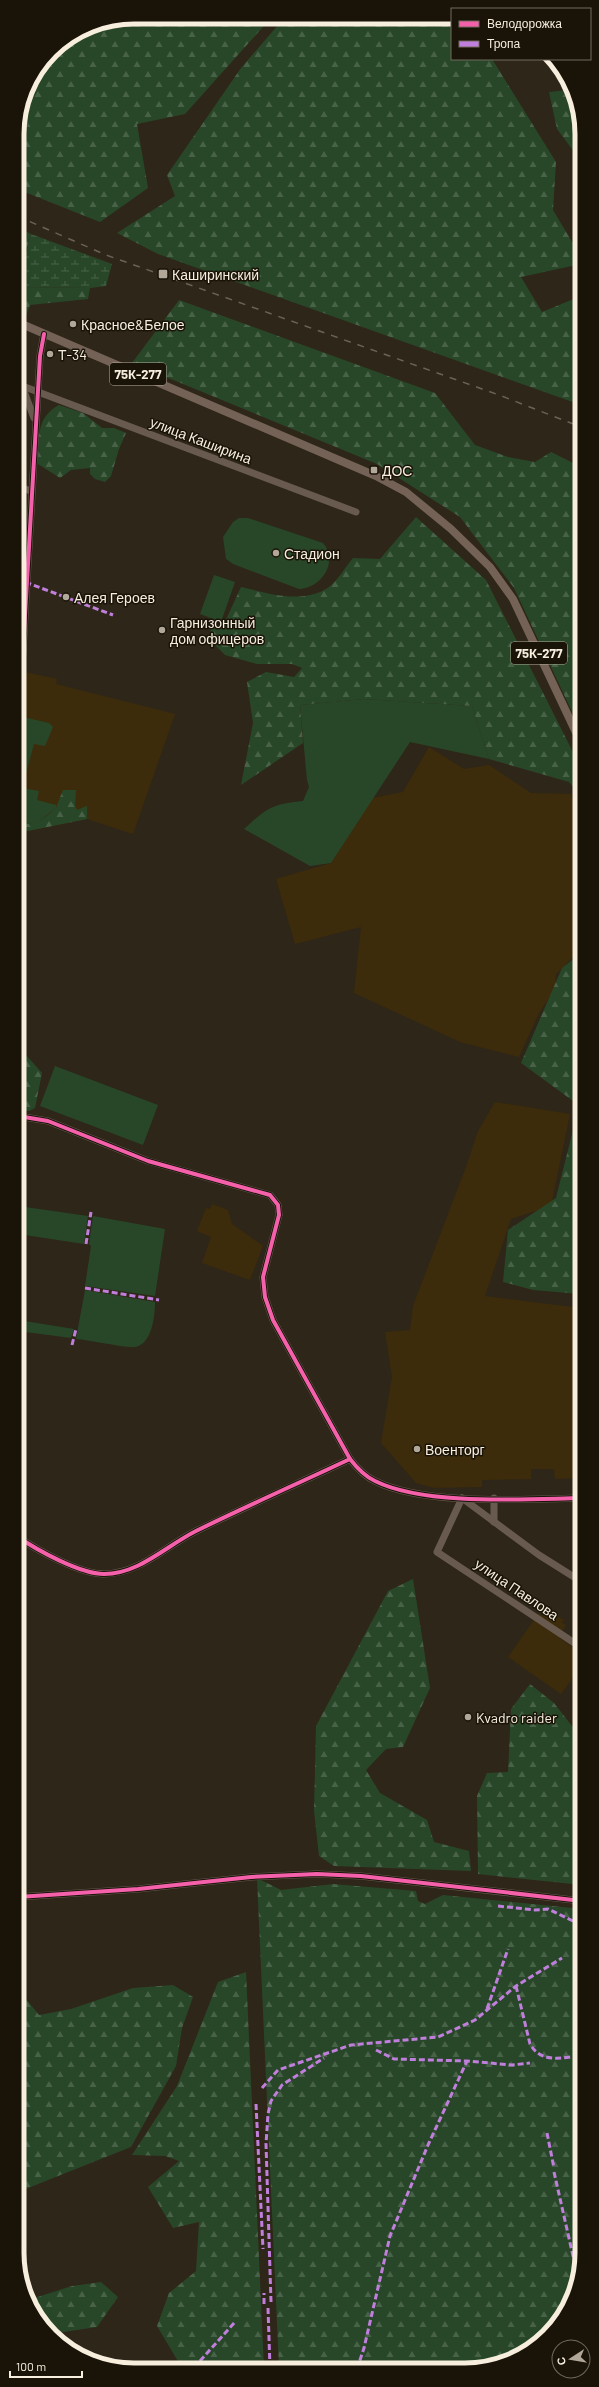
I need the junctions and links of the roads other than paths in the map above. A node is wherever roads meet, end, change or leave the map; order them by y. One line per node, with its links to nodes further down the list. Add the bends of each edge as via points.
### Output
1 (24, 325): 2 (main road, 75К-277)
2 (44, 334): 4 (street); 11 (main road, 75К-277, via 382,478 406,492 451,529 486,563 513,599)
3 (24, 387): 4 (street, улица Каширина)
4 (37, 392): 6 (street); 9 (street, улица Каширина)
5 (24, 394): 6 (street)
6 (36, 422): 8 (street)
7 (24, 488): 8 (street)
8 (31, 491): 10 (street)
9 (356, 512)
10 (24, 616)
11 (575, 730)
12 (24, 1117): 13 (street, via 48,1121 148,1161 270,1195 278,1205 279,1214 263,1277 265,1297 273,1320)
13 (350, 1459): 14 (street, via 364,1475 386,1486 414,1493); 18 (street, via 195,1532 138,1566 119,1572 102,1574 71,1566)
14 (462, 1498): 15 (street); 17 (street); 20 (street, улица Павлова, via 437,1552)
15 (494, 1498): 16 (street); 17 (street)
16 (575, 1498)
17 (494, 1522): 19 (street)
18 (24, 1541)
19 (575, 1577)
20 (575, 1643)
21 (24, 1897): 22 (street, via 138,1889 251,1877 317,1874 361,1876)
22 (575, 1900)

